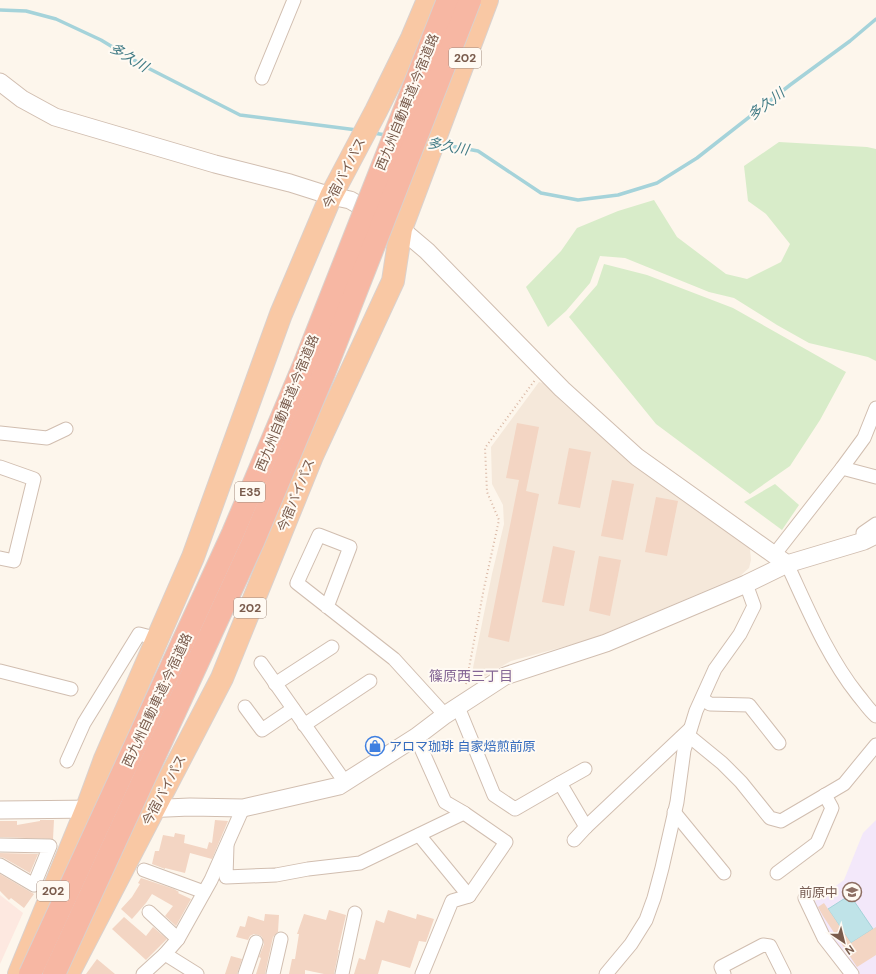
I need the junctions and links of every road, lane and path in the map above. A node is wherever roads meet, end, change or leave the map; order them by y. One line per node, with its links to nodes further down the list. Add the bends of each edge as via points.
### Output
1 (294, 0): 6 (street)
2 (428, 0): 8 (highway, 今宿バイパス / 202, via 376,111)
3 (448, 0): 72 (highway, 西九州自動車道;今宿道路 / E35, bridge, via 304,365 233,533)
4 (470, 0): 73 (highway, 西九州自動車道;今宿道路 / E35, bridge, via 324,373 253,542)
5 (487, 0): 10 (highway, 今宿バイパス / 202)
6 (262, 78)
7 (0, 82): 8 (street, via 22,99 55,117 214,164 290,182)
8 (331, 196): 9 (street); 24 (highway, 今宿バイパス / 202, via 281,314 193,556)
9 (357, 204)
10 (401, 229): 11 (street, via 427,251); 49 (highway, 今宿バイパス / 202, via 393,281 312,456 222,678)
11 (542, 370): 21 (street, via 637,457); 34 (path, via 485,448 487,492 499,520)
12 (876, 408): 16 (street, via 864,438)
13 (66, 429): 14 (street, via 47,438)
14 (0, 433)
15 (0, 467): 20 (street, via 34,479 14,561)
16 (842, 468): 17 (street); 21 (street)
17 (876, 477)
18 (876, 524): 19 (street, via 863,533)
19 (870, 538): 21 (street)
20 (0, 558)
21 (780, 560): 22 (street); 35 (street, via 829,651 850,685)
22 (746, 584): 31 (street, via 754,606 740,634 715,669); 34 (street, via 606,643 505,676)
23 (327, 607): 23 (street, via 297,583 319,535 350,547); 34 (street)
24 (158, 639): 41 (street, via 139,634 84,723); 47 (highway, 今宿バイパス / 202, via 105,759)
25 (332, 647): 29 (street)
26 (261, 663): 29 (street)
27 (0, 671): 30 (street)
28 (370, 681): 36 (street)
29 (275, 684): 33 (street)
30 (71, 690)
31 (702, 699): 37 (street); 39 (street, via 710,704 749,705)
32 (245, 707): 33 (street, via 262,730)
33 (293, 709): 36 (street)
34 (455, 709): 38 (street); 44 (street, via 494,795 515,809)
35 (876, 716)
36 (304, 725): 43 (street)
37 (690, 732): 45 (street, via 732,773 770,818 781,822); 46 (street, via 684,750); 52 (street)
38 (416, 737): 43 (street); 51 (street, via 445,802)
39 (780, 743)
40 (876, 745): 45 (street, via 844,784)
41 (67, 761)
42 (585, 769): 44 (street)
43 (345, 782): 48 (street, via 339,786)
44 (560, 783): 52 (street)
45 (825, 795): 61 (street, via 832,808 817,843)
46 (676, 807): 57 (street); 60 (street); 81 (street, via 662,868 646,920 631,944)
47 (87, 808): 49 (street); 50 (street); 71 (highway, 今宿バイパス / 202)
48 (243, 808): 49 (street); 56 (street)
49 (154, 809): 74 (highway, 今宿バイパス / 202)
50 (0, 810)
51 (464, 813): 53 (street); 63 (street, via 506,842)
52 (586, 827): 54 (street)
53 (419, 835): 56 (street, via 360,863 276,875 226,877); 63 (street)
54 (574, 840)
55 (0, 845): 58 (street, via 50,846 34,884)
56 (227, 845): 62 (street)
57 (724, 859)
58 (0, 865)
59 (144, 870): 62 (street)
60 (724, 873)
61 (777, 873)
62 (204, 892): 67 (street)
63 (469, 896): 80 (street, via 452,902)
64 (805, 898): 84 (street, via 824,938)
65 (148, 912): 67 (street)
66 (355, 913): 79 (street)
67 (178, 939): 70 (street)
68 (281, 939): 78 (street)
69 (256, 942): 77 (street)
70 (165, 954): 75 (street); 76 (street)
71 (19, 974)
72 (30, 974)
73 (54, 974)
74 (68, 974)
75 (143, 974)
76 (197, 974)
77 (245, 974)
78 (273, 974)
79 (342, 974)
80 (422, 974)
81 (606, 974)
82 (724, 974): 83 (street, via 721,967 764,945 770,946)
83 (784, 974)
84 (852, 974)

